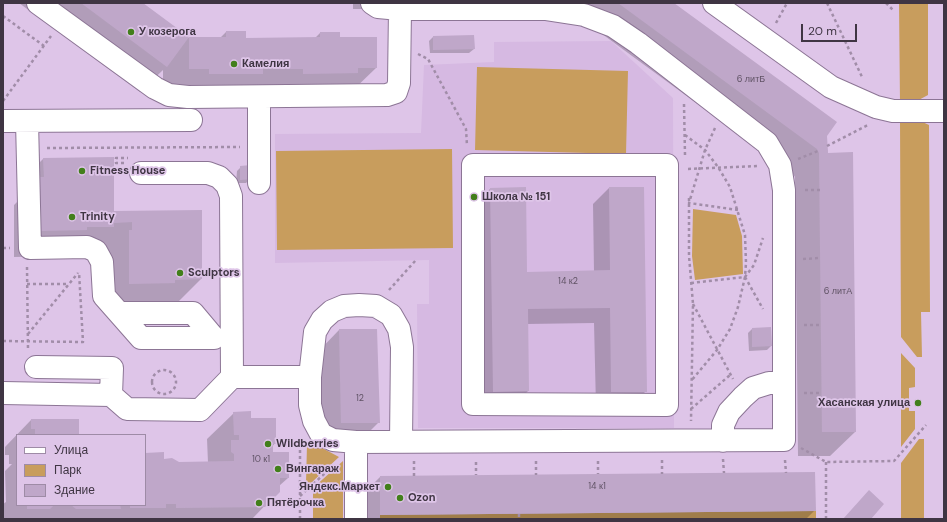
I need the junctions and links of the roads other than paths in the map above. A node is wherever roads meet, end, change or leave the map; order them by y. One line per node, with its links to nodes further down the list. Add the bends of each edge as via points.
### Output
1 (38, 3): 5 (lane, via 155,88 169,95 188,98)
2 (372, 3): 4 (lane, via 378,7)
3 (725, 6): 6 (lane, via 831,87 885,109)
4 (400, 9): 5 (lane, via 400,83 396,92 387,95); 17 (lane, via 545,9 584,15 613,26 638,42 767,143 780,165 784,190)
5 (259, 97): 12 (lane)
6 (944, 111)
7 (191, 120): 9 (lane)
8 (3, 121): 9 (lane)
9 (28, 121): 13 (lane, via 30,248 87,247 96,251 102,262 104,296)
10 (473, 165): 10 (lane, via 667,165 667,405 472,404)
11 (142, 173): 15 (lane, via 208,173 219,177 227,185 231,196)
12 (259, 182)
13 (119, 313)
14 (32, 361): 19 (lane, via 112,368)
15 (232, 376): 16 (lane); 19 (lane, via 200,410 127,409)
16 (310, 377): 21 (lane, via 310,405 320,434 333,440); 22 (lane, via 315,332 322,320 332,311 344,306 376,306 391,315 399,329 402,347)
17 (784, 382): 20 (lane, via 753,388 743,397 729,412 723,425); 20 (lane, via 784,440)
18 (3, 392): 19 (lane)
19 (111, 395)
20 (723, 441): 22 (lane)
21 (356, 442): 22 (lane); 23 (lane)
22 (401, 442)
23 (356, 519)

